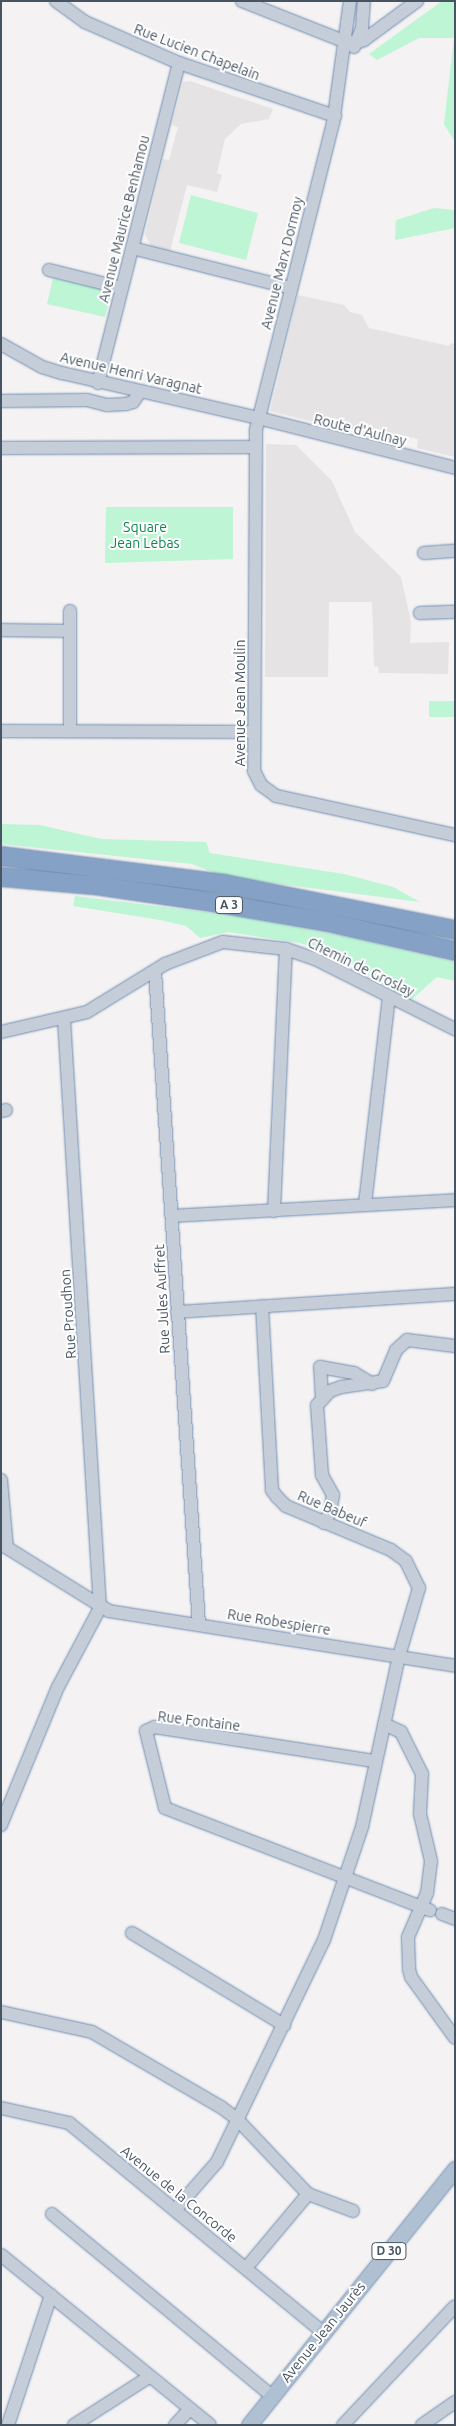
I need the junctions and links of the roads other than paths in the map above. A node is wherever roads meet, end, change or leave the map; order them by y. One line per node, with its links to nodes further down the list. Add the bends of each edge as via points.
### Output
1 (56, 1): 7 (street, Rue Lucien Chapelain, via 84,22)
2 (242, 1): 6 (street)
3 (350, 1): 6 (street, Avenue Marx Dormoy)
4 (364, 1): 6 (street, Avenue Marx Dormoy, via 362,28)
5 (417, 1): 6 (street, via 364,40)
6 (351, 42): 8 (street, Avenue Marx Dormoy)
7 (179, 64): 8 (street, Rue Lucien Chapelain); 9 (street, Avenue Maurice Benhamou)
8 (335, 116): 12 (street, Avenue Marx Dormoy)
9 (132, 248): 11 (street, Avenue Maurice Benhamou); 12 (street)
10 (49, 270): 11 (street)
11 (122, 288): 14 (street, Avenue Maurice Benhamou)
12 (291, 288): 17 (street, Avenue Marx Dormoy)
13 (1, 344): 14 (street, Avenue Henri Varagnat, via 42,367)
14 (98, 383): 15 (street, Avenue Henri Varagnat)
15 (140, 392): 16 (street, via 133,402 126,404 107,405 87,400); 17 (street, Avenue Henri Varagnat)
16 (1, 401)
17 (258, 418): 18 (street, Avenue Jean Moulin); 20 (street, Route d'Aulnay)
18 (254, 447): 19 (street); 30 (street, Avenue Jean Moulin)
19 (1, 448)
20 (455, 468)
21 (455, 551): 22 (street)
22 (424, 553)
23 (70, 611): 27 (street)
24 (455, 612): 25 (street)
25 (420, 614)
26 (1, 630): 27 (street)
27 (70, 631): 29 (street)
28 (1, 731): 29 (street)
29 (70, 731): 30 (street)
30 (253, 732): 31 (street, Avenue Jean Moulin, via 257,779 276,796)
31 (455, 835)
32 (1, 856): 34 (highway, A 3, via 225,884)
33 (1, 877): 36 (highway, A 3, via 100,886 217,903 327,922)
34 (455, 930)
35 (286, 949): 37 (street, Chemin de Groslay, via 223,942 210,944); 38 (street, Chemin de Groslay, via 315,958); 44 (street)
36 (455, 951)
37 (155, 971): 39 (street, Chemin de Groslay, via 96,1008); 45 (street, Rue Jules Auffret)
38 (389, 997): 40 (street, Chemin de Groslay); 43 (street)
39 (64, 1019): 41 (street, Chemin de Groslay); 55 (street, Rue Proudhon)
40 (455, 1029)
41 (1, 1032)
42 (455, 1200): 43 (street)
43 (365, 1204): 44 (street)
44 (274, 1210): 45 (street)
45 (172, 1216): 48 (street, Rue Jules Auffret)
46 (455, 1294): 47 (street)
47 (262, 1306): 48 (street); 53 (street, Rue Babeuf, via 272,1490 286,1506)
48 (178, 1312): 56 (street, Rue Jules Auffret)
49 (455, 1346): 50 (street, via 407,1340 396,1350 383,1381)
50 (372, 1384): 51 (street, via 341,1387 330,1391); 51 (street, via 354,1373 320,1367)
51 (322, 1400): 53 (street, via 316,1405 322,1475 333,1495)
52 (1, 1480): 54 (street)
53 (324, 1523): 57 (street, Rue Babeuf, via 391,1550 406,1561 414,1573 419,1588)
54 (4, 1546): 55 (street)
55 (100, 1608): 56 (street, Rue Robespierre); 61 (street, via 58,1688)
56 (199, 1625): 57 (street, Rue Robespierre)
57 (399, 1656): 58 (street, Rue Robespierre); 59 (street, Rue Babeuf)
58 (455, 1666)
59 (384, 1724): 60 (street, Rue Babeuf); 63 (street, via 401,1732 422,1774 420,1814 432,1861)
60 (374, 1761): 62 (street, Rue Babeuf, via 362,1826); 62 (street, Rue Fontaine, via 155,1727 146,1731 165,1808)
61 (1, 1825)
62 (346, 1879): 63 (street); 67 (street, Rue Babeuf, via 327,1932)
63 (431, 1911): 64 (street); 68 (street, via 408,1937 409,1969 411,1977)
64 (455, 1920)
65 (132, 1933): 67 (street)
66 (1, 2012): 70 (street, via 92,2032)
67 (284, 2025): 70 (street, Rue Babeuf)
68 (455, 2038)
69 (1, 2108): 73 (street, Avenue de la Concorde, via 69,2123)
70 (237, 2119): 72 (street); 73 (street, Rue Babeuf, via 217,2162)
71 (455, 2169): 80 (main road, Avenue Jean Jaurès / D 30)
72 (308, 2194): 74 (street); 77 (street)
73 (175, 2210): 77 (street, Avenue de la Concorde)
74 (353, 2211)
75 (52, 2214): 82 (street)
76 (1, 2255): 78 (street)
77 (246, 2268): 80 (street, Avenue de la Concorde)
78 (51, 2295): 81 (street); 86 (street)
79 (455, 2306): 90 (street)
80 (324, 2333): 82 (main road, Avenue Jean Jaurès / D 30)
81 (149, 2376): 84 (street); 87 (street)
82 (272, 2396): 85 (main road, Avenue Jean Jaurès / D 30)
83 (455, 2402): 91 (street)
84 (190, 2409): 88 (street); 89 (street)
85 (254, 2423)
86 (8, 2425)
87 (74, 2425)
88 (175, 2425)
89 (210, 2425)
90 (343, 2425)
91 (422, 2425)

